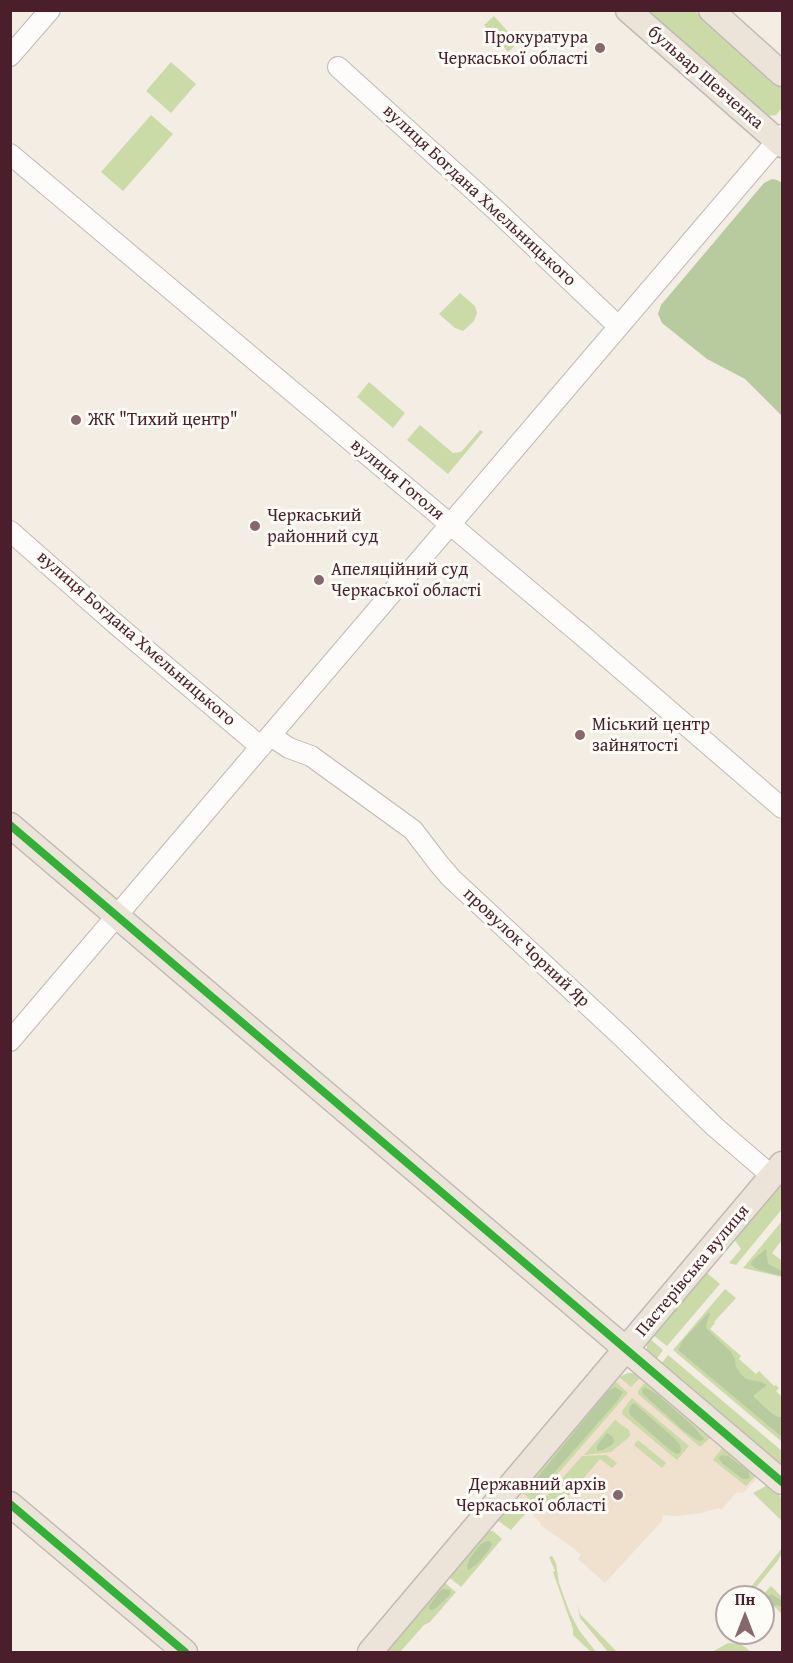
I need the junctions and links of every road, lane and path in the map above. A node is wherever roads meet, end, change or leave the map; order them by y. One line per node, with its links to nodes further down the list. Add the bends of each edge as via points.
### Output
1 (50, 10): 4 (street)
2 (628, 10): 7 (main road, бульвар Шевченка)
3 (711, 10): 6 (main road)
4 (10, 56)
5 (338, 67): 9 (street, вулиця Богдана Хмельницького)
6 (783, 74)
7 (781, 140): 9 (street)
8 (10, 154): 10 (street, вулиця Гоголя)
9 (618, 326): 10 (street)
10 (450, 525): 12 (street); 13 (street, вулиця Гоголя)
11 (10, 531): 12 (street, вулиця Богдана Хмельницького, via 118,626)
12 (266, 741): 15 (street); 17 (street, провулок Чорний Яр, via 311,756 413,830 452,878 721,1132)
13 (783, 808)
14 (10, 825): 15 (main road)
15 (117, 915): 16 (street); 18 (main road)
16 (10, 1041)
17 (777, 1170): 18 (main road, Пастерівська вулиця)
18 (626, 1350): 19 (main road); 22 (main road, Пастерівська вулиця)
19 (783, 1482)
20 (10, 1504): 21 (main road)
21 (185, 1653)
22 (370, 1653)

